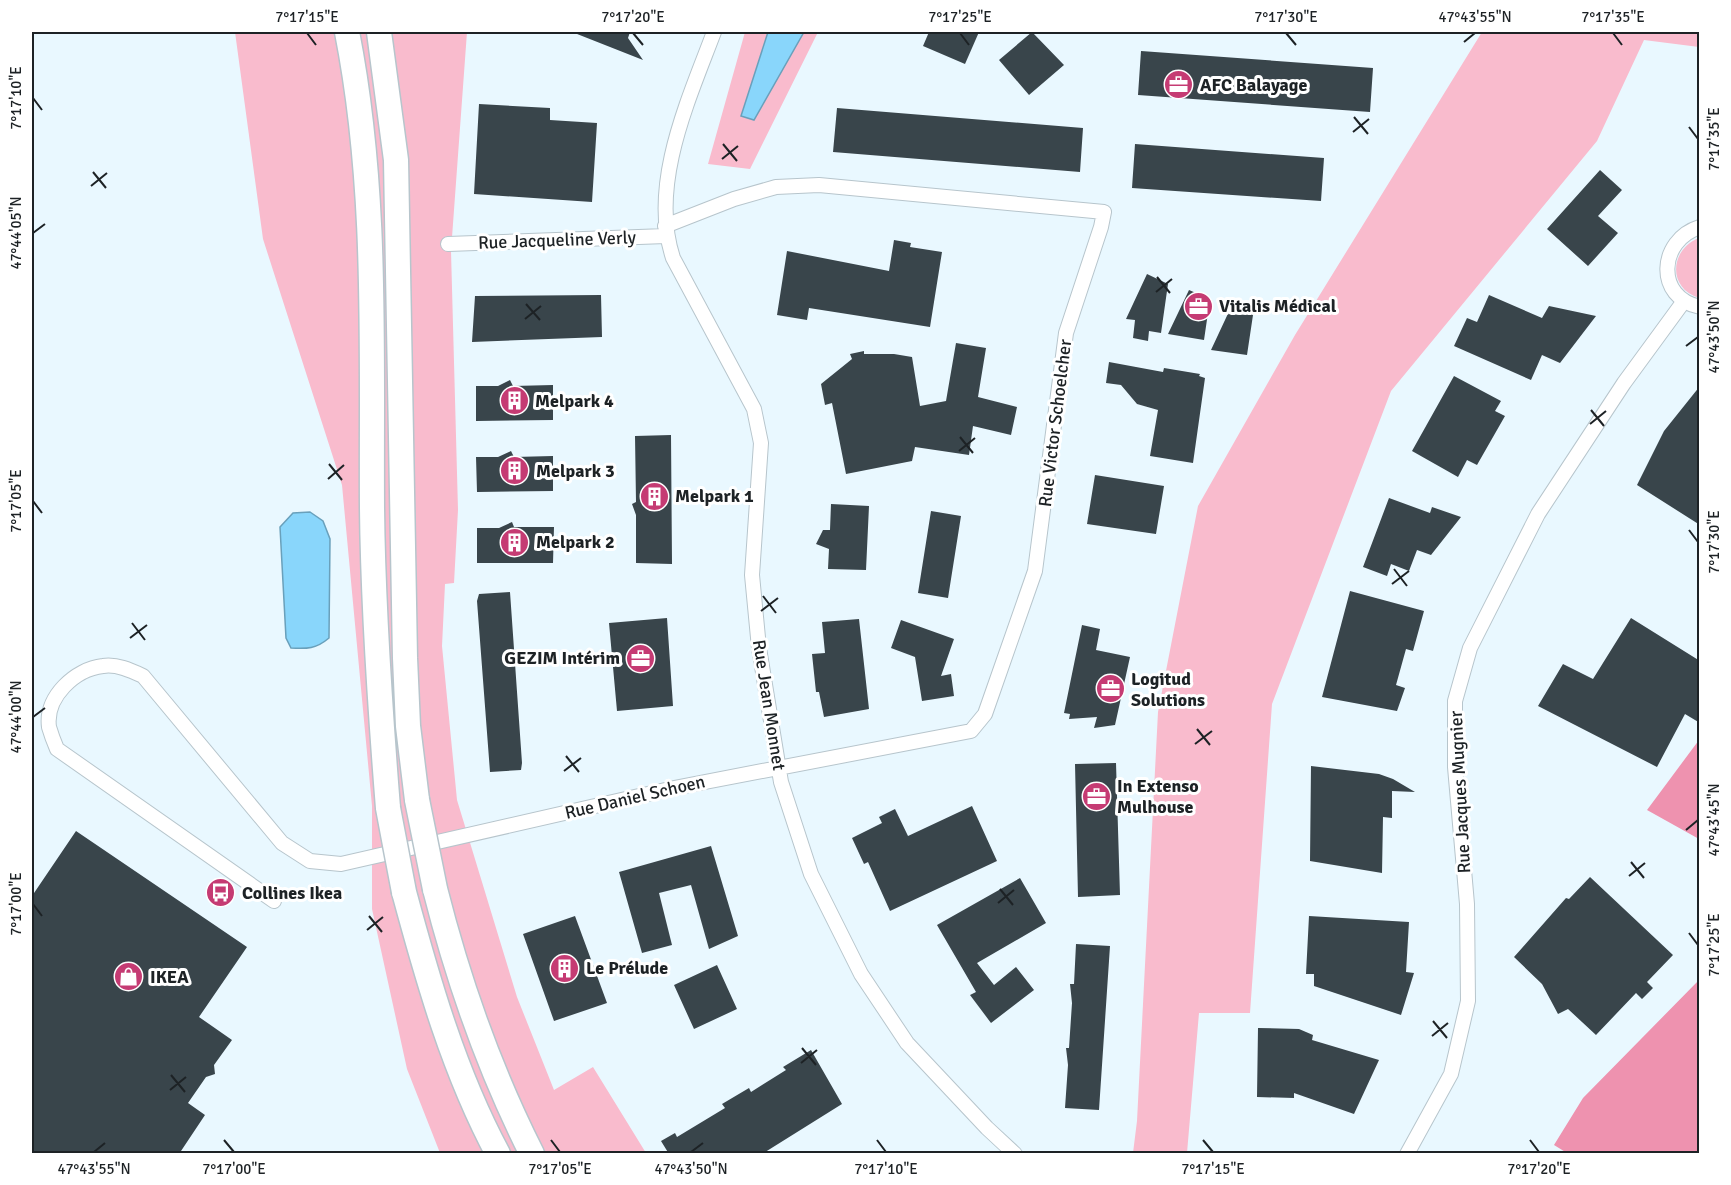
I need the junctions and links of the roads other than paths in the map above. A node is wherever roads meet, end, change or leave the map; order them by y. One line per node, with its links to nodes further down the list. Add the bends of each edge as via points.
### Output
1 (334, 32): 5 (highway, via 355,166)
2 (347, 32): 5 (highway)
3 (379, 32): 16 (highway, bridge, via 396,160 405,658 417,800 460,982)
4 (714, 32): 7 (street, Rue Jean Monnet, via 685,108 669,176)
5 (368, 181): 13 (highway, bridge, via 376,651 388,808 404,892 426,974)
6 (1700, 227): 9 (street, via 1678,239 1666,264 1668,279)
7 (665, 231): 8 (street, Rue Jacqueline Verly); 11 (street, Rue Jean Monnet, via 673,258 754,409 761,443 752,575); 11 (street, Rue Victor Schoelcher, via 734,199 776,187 819,185 1104,212 1066,333 1035,571 985,714 971,731)
8 (448, 244)
9 (1684, 301): 10 (street); 18 (street, Rue Jacques Mugnier, via 1624,383 1538,514 1470,648 1455,701 1455,767 1467,904 1468,1001 1451,1074)
10 (1700, 307)
11 (777, 766): 12 (street, Rue Daniel Schoen, via 340,864 310,861 282,843 143,676 124,667 105,665 85,670 64,686 54,702 49,725 57,749); 17 (street, Rue Jean Monnet, via 811,874 861,974 914,1052)
12 (274, 901)
13 (484, 1128): 14 (highway); 15 (highway)
14 (488, 1154)
15 (498, 1154)
16 (532, 1154)
17 (1015, 1154)
18 (1407, 1154)

